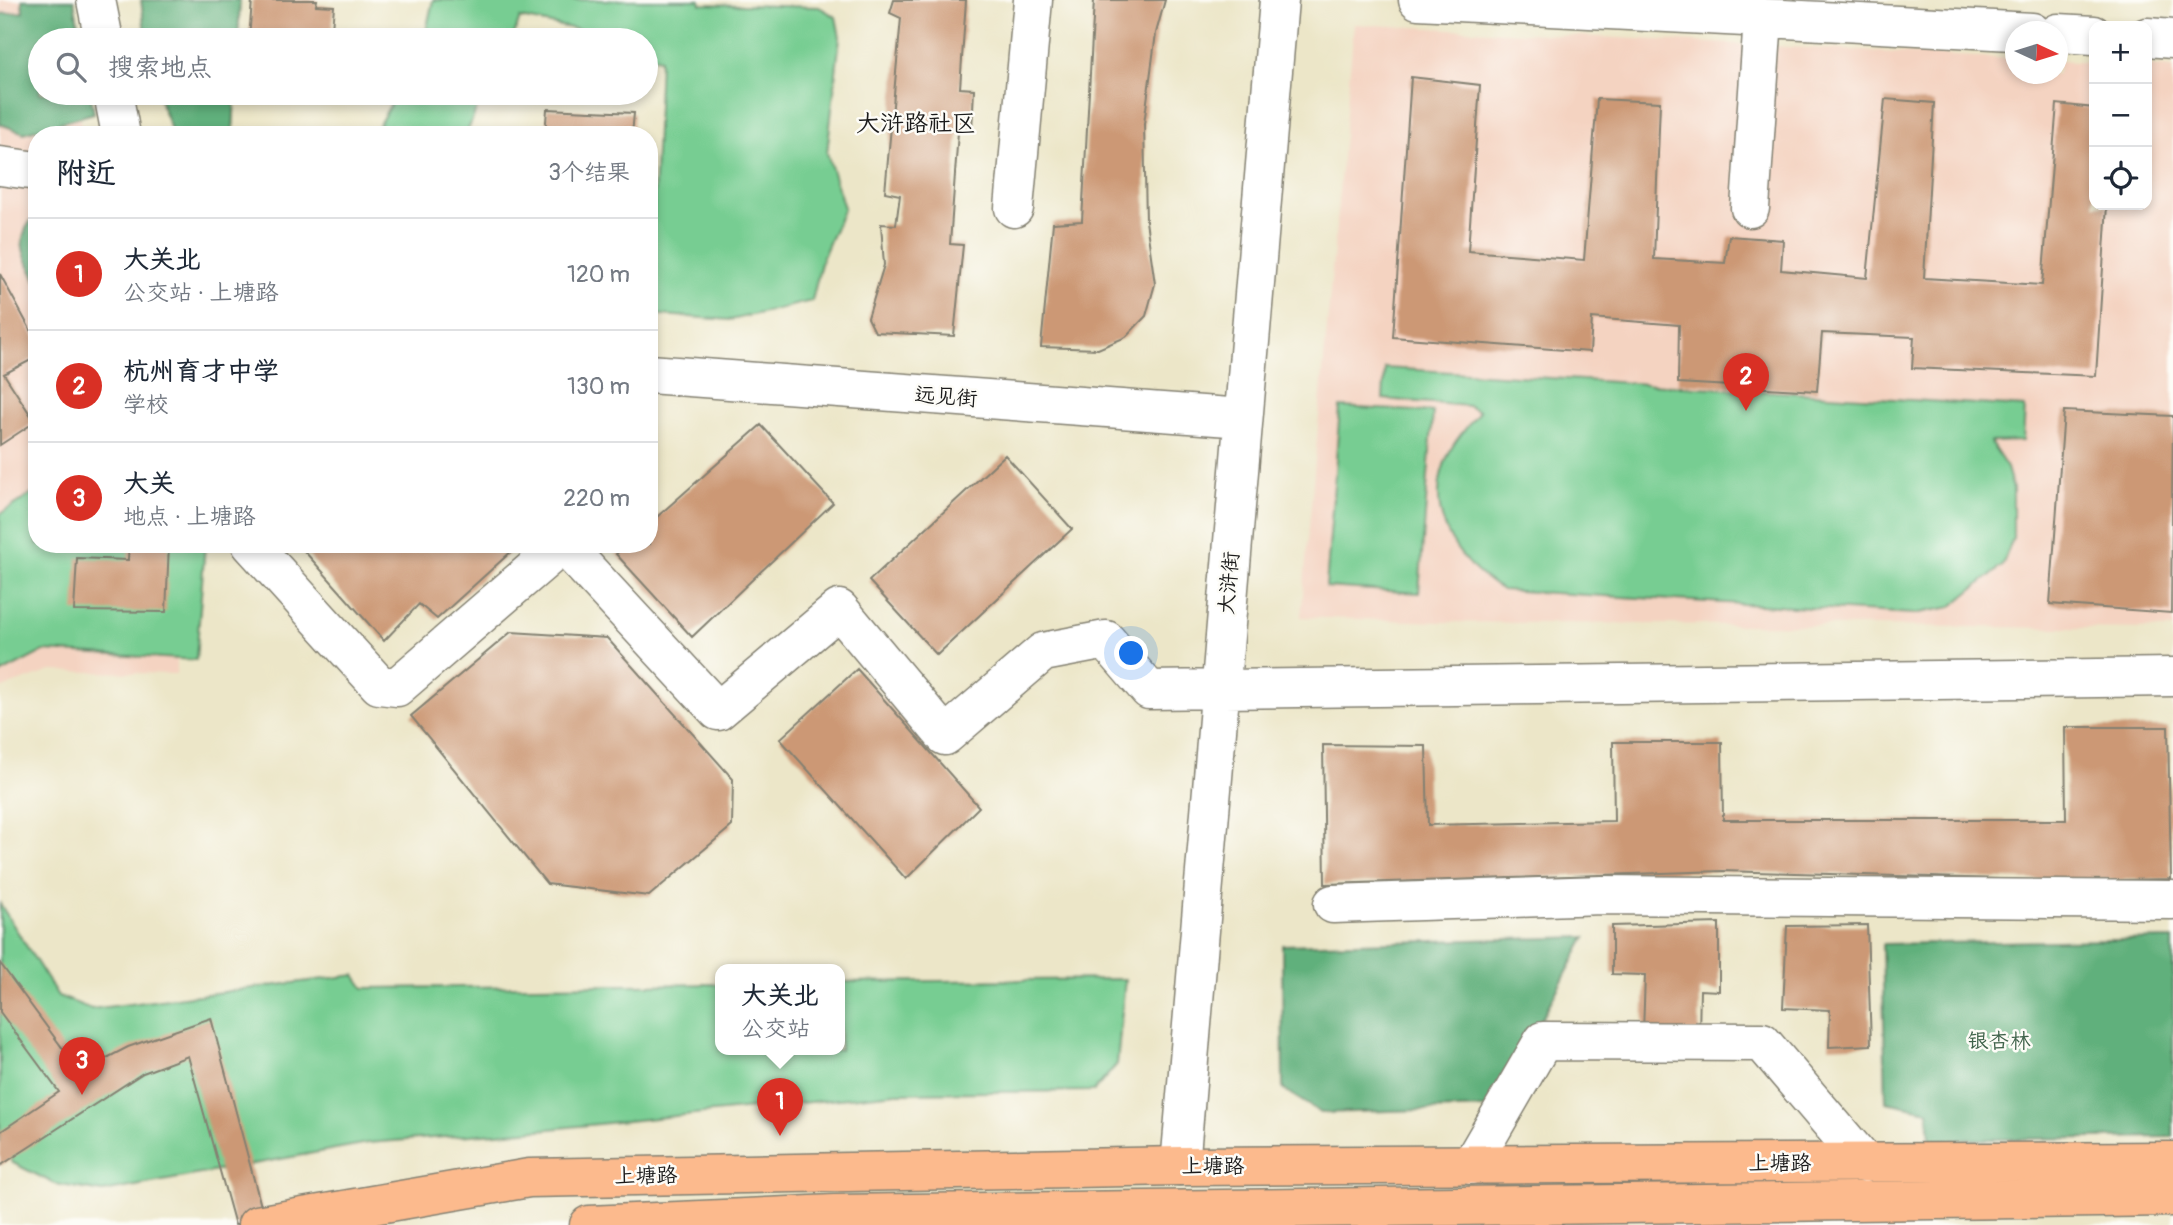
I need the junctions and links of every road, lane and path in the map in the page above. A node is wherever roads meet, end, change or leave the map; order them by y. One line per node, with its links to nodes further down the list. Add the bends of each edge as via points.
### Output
1 (96, 0): 6 (street)
2 (1033, 0): 14 (street)
3 (1279, 0): 17 (street, 大浒街)
4 (1418, 0): 5 (street)
5 (1763, 18): 7 (street); 15 (street)
6 (102, 28)
7 (2005, 31)
8 (2068, 34): 9 (street)
9 (2089, 35)
10 (2152, 37): 11 (street)
11 (2173, 39)
12 (0, 166): 13 (street)
13 (28, 169)
14 (1014, 208)
15 (1750, 208)
16 (658, 375): 17 (street, 远见街)
17 (1243, 418): 22 (street, 大浒街)
18 (259, 553): 19 (street, via 379,685 397,687)
19 (553, 553)
20 (571, 553): 22 (street, via 718,711 839,609 945,736 1043,652 1106,640 1149,690)
21 (2173, 677): 22 (street)
22 (1220, 691): 28 (street, 大浒街)
23 (2173, 900): 24 (street, via 1602,895)
24 (1333, 904)
25 (2173, 1161): 26 (main road, 上塘路)
26 (1865, 1163): 27 (main road, 上塘路); 27 (street, via 1762,1042 1543,1041)
27 (1471, 1165): 28 (main road, 上塘路)
28 (1180, 1166): 30 (main road, 上塘路, via 529,1178)
29 (2173, 1197): 31 (main road, via 834,1214)
30 (257, 1225)
31 (589, 1225)

